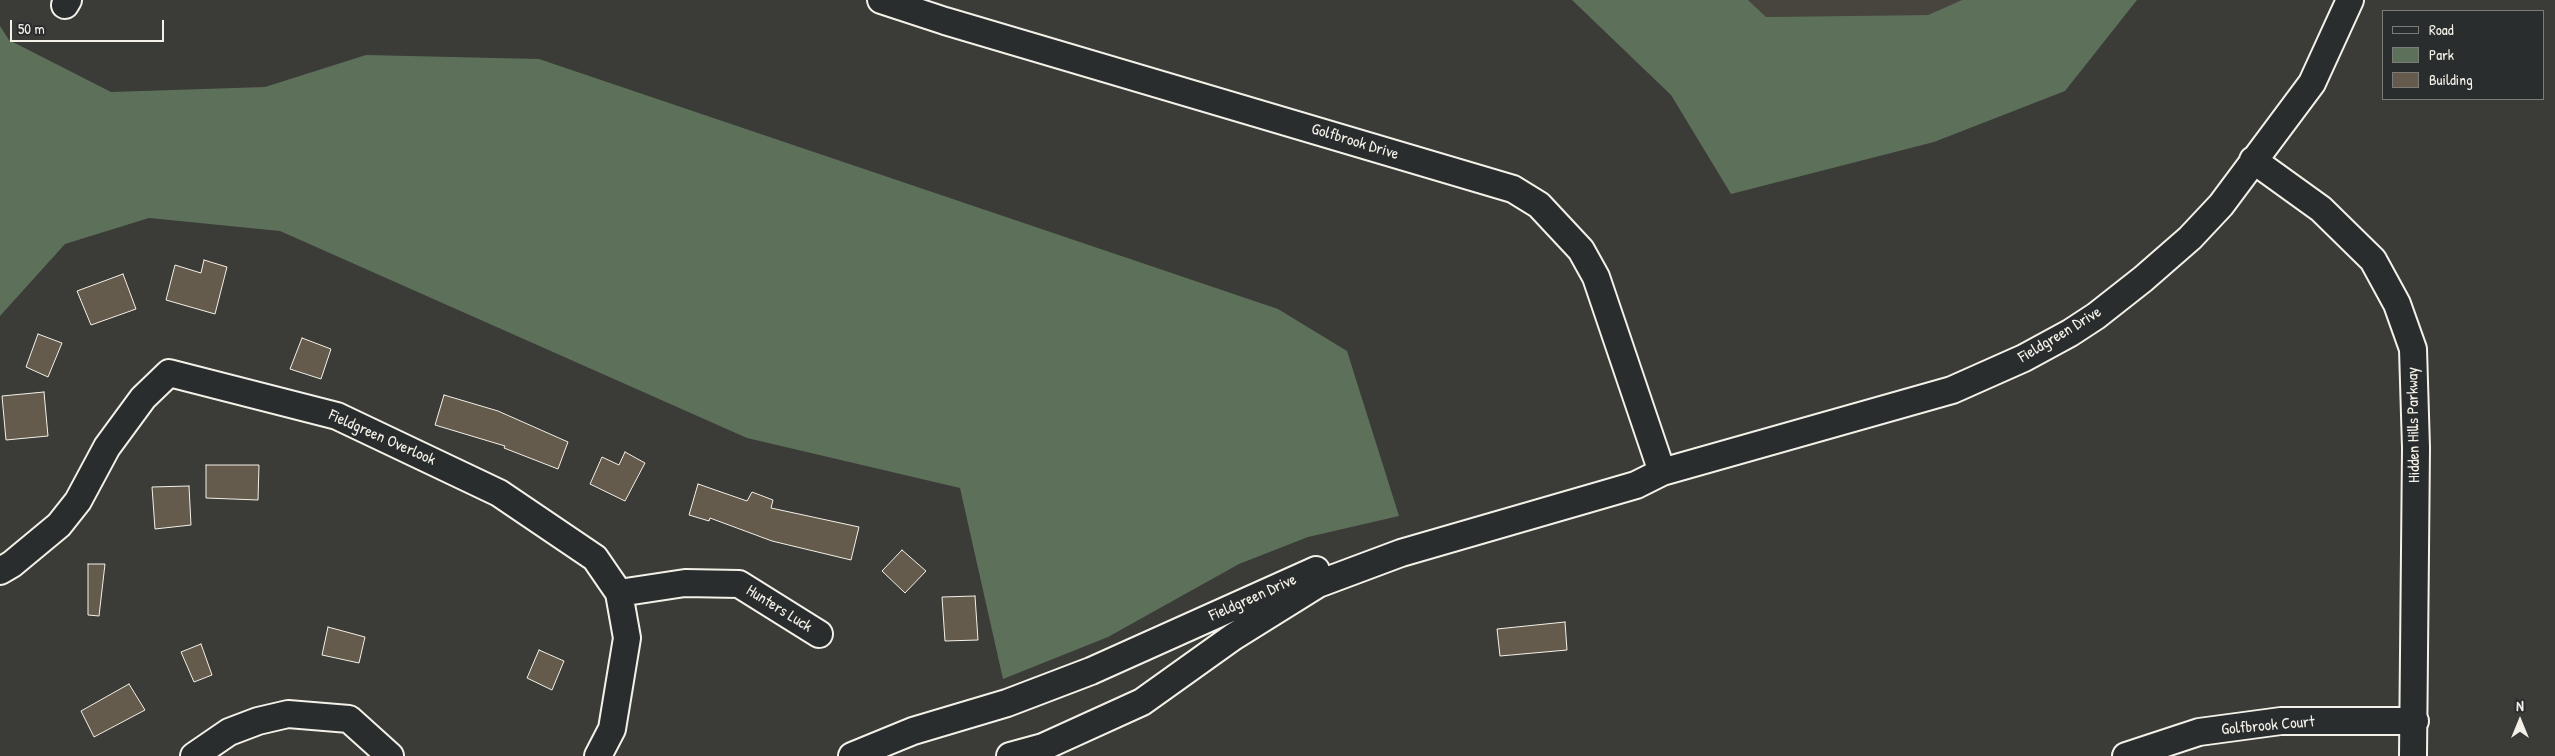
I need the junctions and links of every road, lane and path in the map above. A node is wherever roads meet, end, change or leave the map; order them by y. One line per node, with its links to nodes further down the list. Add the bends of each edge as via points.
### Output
1 (881, 0): 4 (street, Golfbrook Drive, via 1512,189 1539,205 1581,250 1596,276)
2 (2350, 0): 3 (street, Fieldgreen Drive, via 2312,83)
3 (2253, 160): 4 (street, Fieldgreen Drive, via 2221,205 2190,238 2096,316 2024,358 1952,390); 8 (street, Hidden Hills Parkway, via 2321,209 2373,260 2397,304 2412,349 2416,448)
4 (1662, 472): 12 (street, Fieldgreen Drive, via 1628,468 1544,497 1359,552 1092,671 1006,704 913,731); 13 (street, Fieldgreen Drive, via 1636,485 1401,553 1318,584 1233,637 1142,702 1043,747)
5 (0, 571): 6 (street, Fieldgreen Overlook, via 59,525 78,502 107,447 143,398 169,374 337,416 490,488 595,558)
6 (619, 593): 7 (street, Hunters Luck, via 686,583 739,584); 11 (street, Fieldgreen Overlook, via 627,638 612,729)
7 (819, 634)
8 (2414, 721): 14 (street, Golfbrook Court, via 2281,721 2199,732); 15 (street, Hidden Hills Parkway)
9 (194, 756): 10 (street, via 229,732 258,720 288,714 348,719)
10 (390, 756)
11 (598, 756)
12 (852, 756)
13 (1010, 756)
14 (2126, 756)
15 (2413, 756)

